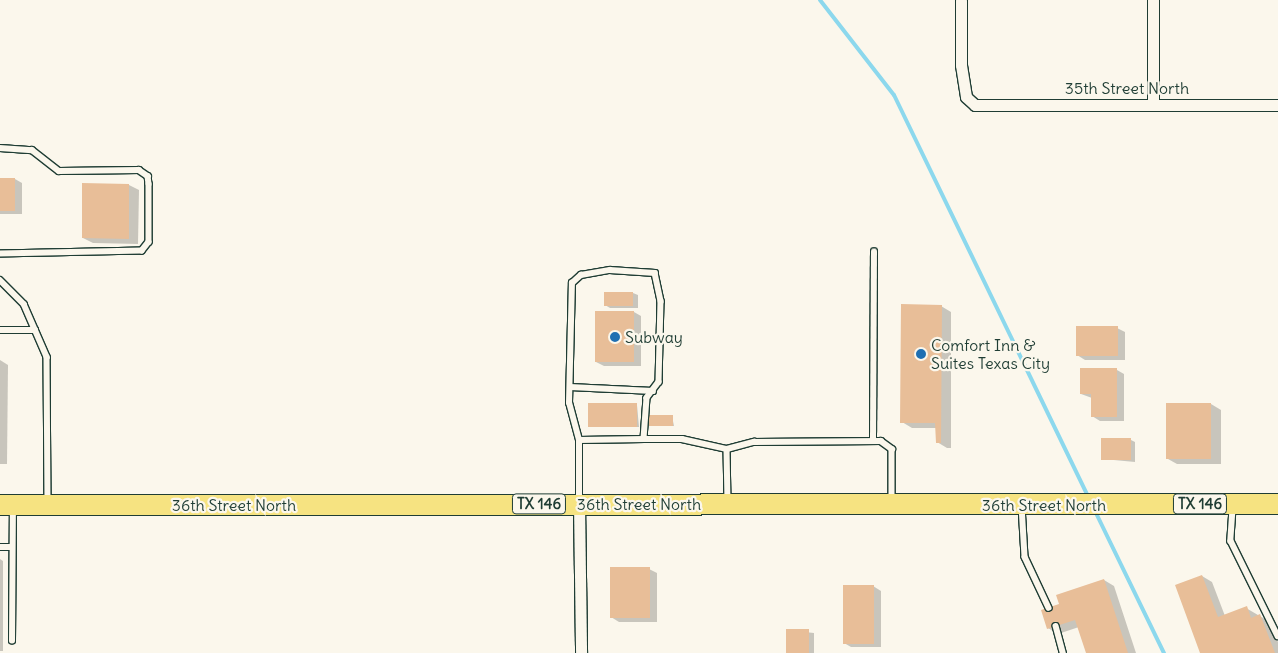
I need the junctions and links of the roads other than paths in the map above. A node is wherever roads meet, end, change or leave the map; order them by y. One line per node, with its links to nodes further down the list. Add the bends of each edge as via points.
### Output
1 (961, 0): 3 (street, 35th Street North, via 961,66 966,97 976,105)
2 (1153, 0): 3 (street)
3 (1153, 104): 4 (street, 35th Street North)
4 (1278, 105)
5 (0, 148): 7 (lane, via 32,150 58,171 144,172 149,184 149,242 142,251 134,254)
6 (874, 252): 15 (lane)
7 (0, 254)
8 (0, 280): 10 (lane, via 24,304)
9 (0, 330): 10 (lane)
10 (35, 330): 23 (lane, via 47,356)
11 (570, 387): 12 (lane); 12 (lane, via 572,283 581,275 610,270 655,273 661,310 659,382); 14 (lane, via 569,403)
12 (653, 390): 13 (lane, via 647,398)
13 (644, 439): 14 (lane); 16 (lane, via 682,439)
14 (579, 440): 17 (lane)
15 (873, 441): 16 (lane, via 754,442); 24 (lane, via 882,441 892,449)
16 (727, 449): 18 (lane)
17 (579, 504): 18 (highway, 36th Street North / TX 146); 23 (highway, 36th Street North / TX 146); 31 (street)
18 (728, 504): 24 (highway, 36th Street North / TX 146)
19 (1022, 504): 20 (highway, 36th Street North / TX 146); 24 (highway, 36th Street North / TX 146); 27 (lane, via 1025,557)
20 (1234, 504): 21 (highway, 36th Street North / TX 146); 29 (lane, via 1231,541)
21 (1278, 504)
22 (6, 505): 23 (highway, 36th Street North / TX 146); 26 (lane)
23 (48, 505)
24 (892, 505)
25 (0, 547): 26 (lane)
26 (12, 547): 30 (lane)
27 (1049, 608)
28 (1056, 626): 32 (lane)
29 (1278, 636)
30 (12, 641)
31 (581, 653)
32 (1063, 653)

